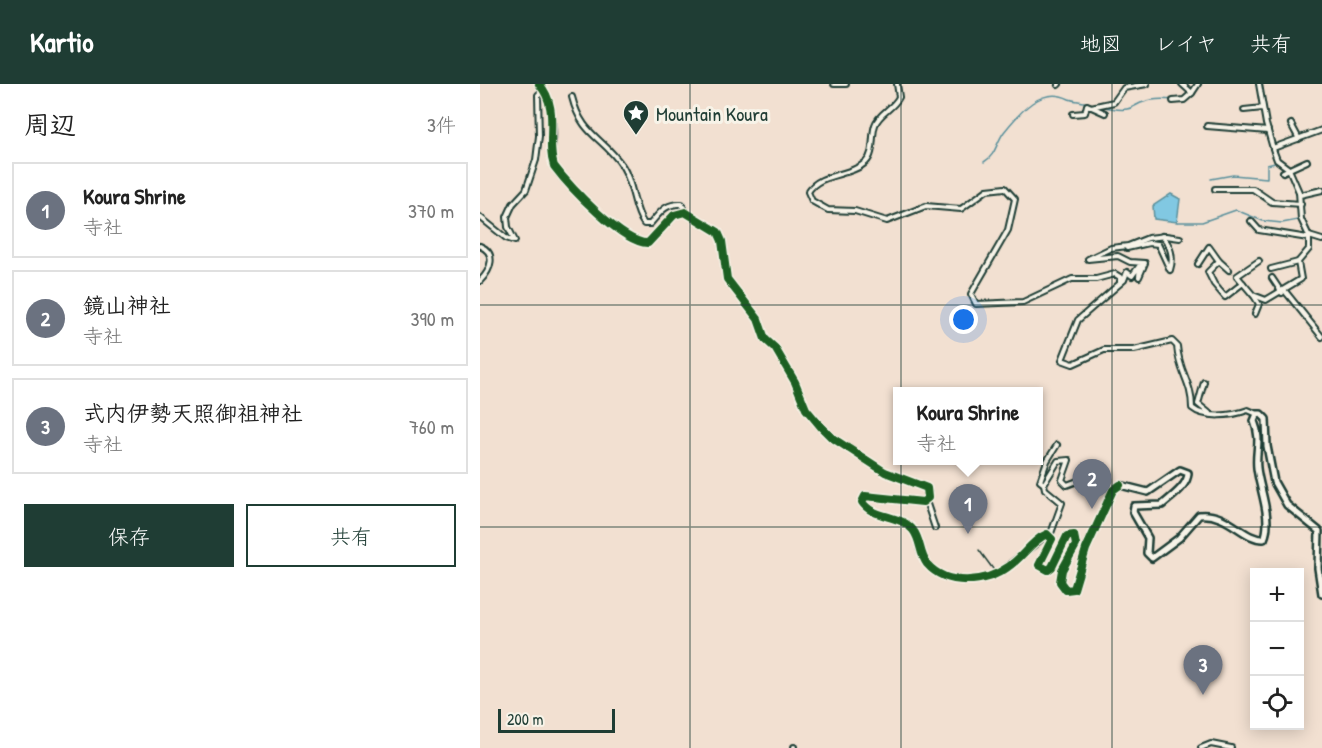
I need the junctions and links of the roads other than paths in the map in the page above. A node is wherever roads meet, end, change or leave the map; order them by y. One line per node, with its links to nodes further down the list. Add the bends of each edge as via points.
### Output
1 (539, 84): 10 (street)
2 (834, 84): 3 (street)
3 (846, 84)
4 (897, 84): 50 (street, via 899,97 878,119 868,160 857,168 819,181 808,192 812,201 828,210 855,211 887,221 926,206 961,209 987,190 1010,190 1015,199 1011,222 971,294 976,304 1023,302 1072,279)
5 (1136, 84): 6 (street); 14 (street, via 1125,88 1114,102)
6 (1147, 84)
7 (1182, 84): 11 (street)
8 (1198, 84): 11 (street)
9 (1260, 84): 15 (street)
10 (544, 89): 32 (street, via 553,119 554,166 586,201 643,243 648,243 674,215); 33 (street, via 538,95 539,136 533,172 507,217 515,241)
11 (1192, 93): 13 (street, via 1184,100)
12 (572, 97): 32 (street, via 585,128 623,167 644,224 650,224 670,205 682,204)
13 (1173, 101)
14 (1093, 106): 17 (street); 18 (street, via 1086,105 1085,113)
15 (1263, 108): 16 (street); 22 (street)
16 (1244, 110)
17 (1105, 113)
18 (1073, 114)
19 (1291, 124): 23 (street)
20 (1207, 126): 22 (street)
21 (1322, 130): 23 (street)
22 (1268, 131): 24 (street)
23 (1299, 139): 24 (street)
24 (1273, 148): 26 (street, via 1277,160)
25 (1307, 161): 26 (street)
26 (1288, 169): 27 (street); 30 (street)
27 (1282, 172)
28 (1215, 189): 31 (street, via 1253,189 1272,202)
29 (1322, 190): 30 (street)
30 (1300, 195): 31 (street)
31 (1300, 204): 38 (street)
32 (685, 212): 66 (street, via 718,232 727,279 758,319 765,339 775,348 801,401 820,427 885,472 927,488)
33 (480, 217)
34 (1251, 221): 35 (street, via 1259,230)
35 (1276, 232): 37 (street); 38 (street)
36 (1162, 236): 39 (street); 42 (street); 42 (street, via 1170,248 1170,270 1158,244)
37 (1269, 236)
38 (1308, 237): 40 (street); 45 (street, via 1308,249)
39 (1180, 238)
40 (1322, 240)
41 (480, 246): 52 (street, via 490,256 490,267)
42 (1123, 247): 49 (street, via 1088,259 1118,255 1130,262 1145,263 1139,277 1140,265 1132,276)
43 (1219, 261): 46 (street, via 1209,247); 48 (street); 54 (street, via 1207,270 1225,297)
44 (1259, 261): 54 (street, via 1238,276)
45 (1298, 261): 47 (street); 55 (street, via 1300,279)
46 (1198, 264)
47 (1272, 268)
48 (1229, 270)
49 (1126, 272): 50 (street); 53 (street, via 1125,280)
50 (1119, 276): 53 (street)
51 (1272, 278): 55 (street)
52 (480, 281)
53 (1120, 282): 60 (street, via 1078,320 1064,362 1079,362 1104,350 1134,350 1172,342 1177,346 1180,370 1189,384 1192,408 1197,413)
54 (1243, 283): 56 (street)
55 (1283, 292): 56 (street, via 1266,300); 58 (street)
56 (1254, 295): 57 (street, via 1259,304)
57 (1255, 314)
58 (1322, 337)
59 (1204, 382): 60 (street, via 1198,404)
60 (1210, 413): 61 (street, via 1227,417 1248,410)
61 (1257, 414): 65 (main road, via 1254,421 1260,445 1256,465 1266,519 1264,539 1250,536 1217,516 1199,515 1152,558 1147,553 1148,538 1133,512 1134,506 1162,505 1184,485 1188,473 1180,470 1148,492); 70 (main road, via 1266,419 1268,454 1279,490 1287,505 1319,531)
62 (1057, 445): 64 (street, via 1042,472)
63 (1109, 480): 64 (street, via 1090,476 1071,485 1064,483 1062,476 1069,463 1066,458 1058,460)
64 (1044, 484): 68 (street, via 1062,503)
65 (1120, 485): 68 (street, via 1113,490 1090,540 1074,589 1066,590 1060,582 1077,538 1067,536 1052,567 1044,570 1040,562 1052,543)
66 (926, 501): 67 (street); 69 (street, via 865,496 862,502 872,511 909,525 918,539 920,553 938,573 962,579)
67 (935, 528)
68 (1050, 536): 69 (street, via 1044,535)
69 (1003, 570)
70 (1322, 594)
71 (1201, 748): 72 (street, via 1211,744)
72 (1231, 748)

